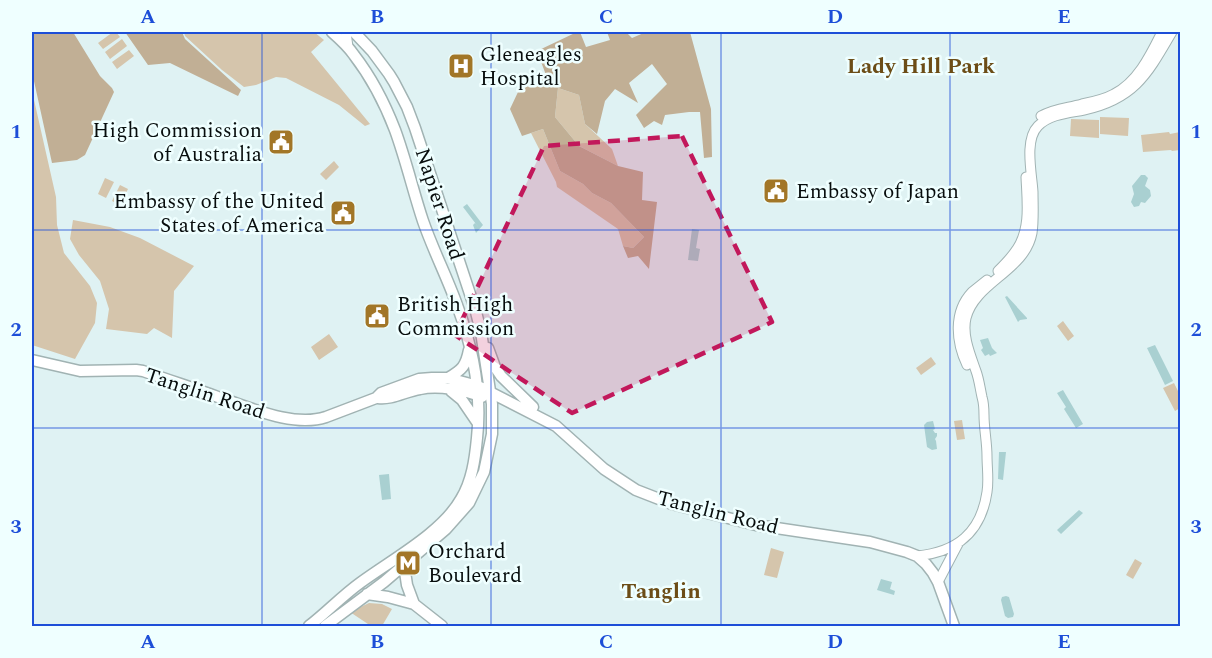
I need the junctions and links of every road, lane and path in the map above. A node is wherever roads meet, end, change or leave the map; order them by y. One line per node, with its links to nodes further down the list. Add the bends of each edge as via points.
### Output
1 (332, 32): 6 (main road, Napier Road)
2 (345, 32): 3 (street); 6 (street)
3 (353, 32): 7 (main road, Napier Road, via 398,88)
4 (1162, 32): 11 (street, via 1144,66 1123,88 1113,95 1054,110 1032,124 1024,148 1024,235 1011,257)
5 (1172, 32): 11 (street, via 1150,69 1122,97 1047,118 1036,128 1030,147 1031,235 1016,262)
6 (348, 47): 8 (main road, Napier Road, via 395,130)
7 (438, 196): 8 (main road, via 428,206); 9 (main road, Napier Road)
8 (417, 203): 10 (main road, Napier Road)
9 (443, 216): 10 (main road, via 430,211); 12 (main road, Napier Road)
10 (424, 222): 13 (main road, Napier Road)
11 (983, 287): 23 (street, via 969,310 965,331 984,405 987,491 975,528)
12 (481, 332): 18 (main road, Napier Road); 20 (main road, via 501,376)
13 (470, 347): 15 (main road, via 463,368); 17 (main road, Napier Road)
14 (32, 360): 19 (main road, Tanglin Road, via 80,371 143,371 265,413 300,420 320,419)
15 (448, 378): 17 (main road, Tanglin Road); 19 (main road, Tanglin Road, via 418,379)
16 (439, 388): 17 (main road, Tanglin Road); 19 (main road, Tanglin Road); 21 (main road, via 462,400)
17 (478, 391): 18 (main road, Tanglin Road); 21 (main road, Napier Road)
18 (493, 396): 20 (main road, via 515,397); 22 (main road, Tanglin Road); 25 (main road, Napier Road, via 489,455 469,503 446,529)
19 (376, 398)
20 (533, 407): 22 (main road)
21 (479, 424): 25 (main road, Napier Road, via 473,466 461,500)
22 (556, 426): 24 (main road, Tanglin Road, via 615,477 672,504 756,525 875,543)
23 (958, 544): 24 (street, via 932,555); 26 (street)
24 (917, 556): 26 (main road)
25 (401, 561): 27 (main road); 28 (main road); 29 (main road, via 359,584)
26 (938, 582): 32 (main road)
27 (367, 594): 28 (main road); 30 (main road)
28 (414, 604): 31 (main road)
29 (309, 627)
30 (325, 627)
31 (442, 627)
32 (954, 627)

